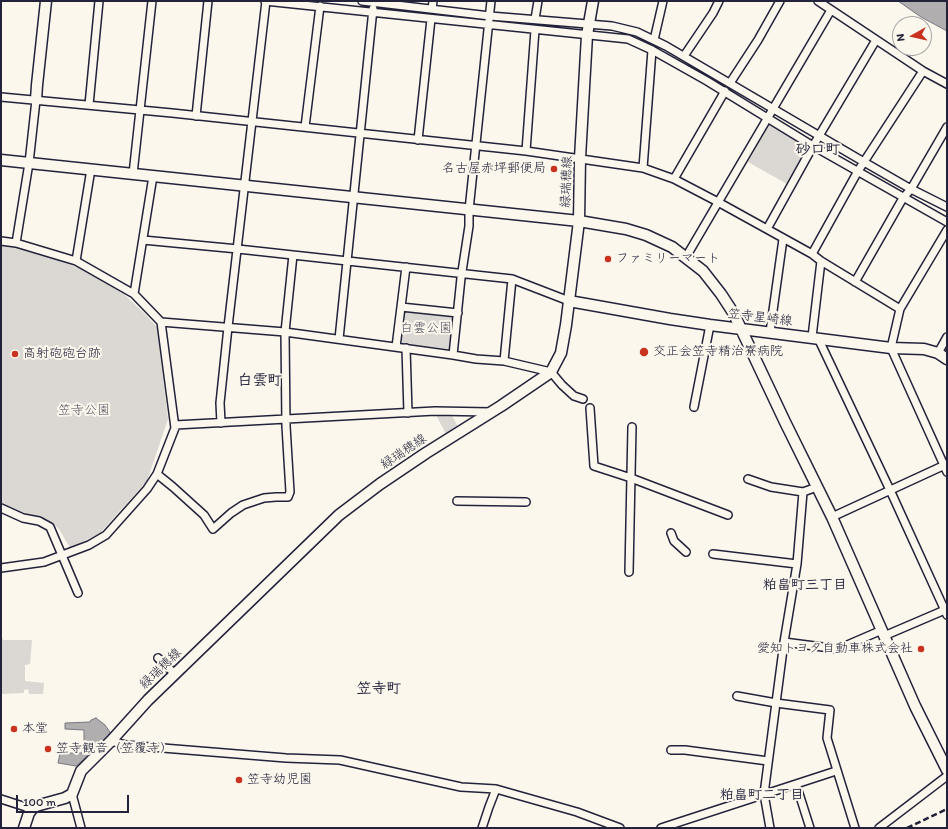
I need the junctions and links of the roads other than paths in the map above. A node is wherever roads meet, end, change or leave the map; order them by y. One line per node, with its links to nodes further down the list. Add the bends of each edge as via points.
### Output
1 (46, 1): 36 (main road)
2 (99, 1): 37 (street)
3 (152, 1): 39 (street)
4 (208, 1): 40 (street)
5 (266, 1): 16 (street); 42 (street)
6 (362, 1): 15 (street)
7 (433, 1): 17 (street)
8 (491, 1): 20 (street)
9 (538, 1): 22 (street)
10 (593, 1): 24 (main road, 緑瑞穂線)
11 (663, 1): 27 (street)
12 (719, 1): 30 (street)
13 (780, 1): 32 (street)
14 (818, 1): 18 (street)
15 (374, 2): 17 (street); 19 (street)
16 (320, 6): 19 (street); 43 (street)
17 (432, 9): 20 (street)
18 (831, 10): 28 (street); 38 (street)
19 (373, 12): 21 (street); 45 (street)
20 (490, 16): 22 (street); 23 (street)
21 (431, 20): 23 (street); 47 (street)
22 (535, 20): 24 (street)
23 (489, 24): 25 (street); 49 (street)
24 (588, 24): 26 (main road, 緑瑞穂線); 27 (street, via 637,32)
25 (534, 30): 26 (street); 50 (street)
26 (587, 35): 29 (street, via 628,39); 51 (main road, 緑瑞穂線)
27 (654, 40): 30 (street)
28 (876, 40): 31 (street); 46 (street)
29 (652, 50): 34 (street); 55 (street)
30 (684, 56): 32 (street)
31 (923, 71): 33 (street); 53 (street)
32 (730, 83): 38 (street)
33 (947, 84)
34 (724, 91): 41 (street); 60 (street)
35 (1, 96): 36 (street)
36 (36, 100): 37 (street); 54 (street)
37 (89, 105): 39 (street)
38 (773, 108): 41 (street); 46 (street)
39 (140, 111): 40 (street); 58 (street)
40 (196, 116): 42 (street)
41 (768, 117): 48 (street); 65 (street)
42 (252, 122): 43 (street); 61 (street)
43 (305, 127): 45 (street)
44 (947, 127): 62 (street)
45 (360, 134): 47 (street); 63 (street)
46 (819, 135): 48 (street); 53 (street)
47 (418, 140): 49 (street)
48 (813, 146): 57 (street); 70 (street)
49 (476, 147): 50 (street); 67 (street)
50 (526, 151): 51 (street)
51 (580, 158): 55 (street); 68 (main road, 緑瑞穂線)
52 (1, 160): 54 (main road)
53 (864, 162): 57 (street); 62 (street)
54 (29, 163): 56 (main road); 75 (street)
55 (643, 168): 60 (street)
56 (91, 169): 58 (main road); 80 (street)
57 (858, 172): 64 (street); 78 (street)
58 (133, 174): 59 (main road)
59 (153, 176): 61 (main road); 73 (street)
60 (674, 179): 65 (street)
61 (244, 186): 63 (main road); 76 (street)
62 (911, 189): 64 (street); 66 (street)
63 (353, 197): 67 (main road); 81 (street)
64 (903, 198): 69 (street); 86 (street)
65 (718, 202): 70 (street); 79 (street)
66 (947, 207)
67 (469, 210): 68 (main road); 84 (street)
68 (579, 221): 79 (main road, via 646,235 672,247); 88 (main road, 緑瑞穂線)
69 (947, 222)
70 (767, 229): 72 (street)
71 (947, 230): 90 (street)
72 (783, 239): 78 (street); 97 (street)
73 (143, 240): 76 (street); 87 (street)
74 (1, 241): 75 (street)
75 (16, 243): 80 (street)
76 (238, 249): 77 (street); 94 (street)
77 (293, 254): 81 (street); 96 (street)
78 (812, 254): 82 (street)
79 (686, 257): 95 (main road, via 702,271 721,294)
80 (76, 260): 87 (street)
81 (347, 260): 83 (street); 100 (street)
82 (821, 262): 86 (street); 98 (street)
83 (406, 267): 84 (street); 89 (street)
84 (462, 273): 85 (street); 91 (street)
85 (512, 279): 88 (street); 107 (street)
86 (855, 282): 90 (street)
87 (134, 294): 92 (street)
88 (569, 301): 93 (main road, 笠寺星崎線); 108 (main road, 緑瑞穂線, via 560,353)
89 (401, 307): 91 (street); 101 (street)
90 (900, 309): 103 (street)
91 (458, 313): 105 (street)
92 (160, 322): 94 (street); 116 (street)
93 (710, 325): 95 (main road, 笠寺星崎線); 110 (street)
94 (228, 327): 96 (street); 115 (street, via 220,403)
95 (741, 329): 97 (main road, 笠寺星崎線); 122 (main road)
96 (285, 332): 100 (street); 114 (street)
97 (770, 332): 98 (main road, 笠寺星崎線)
98 (815, 337): 103 (main road, 笠寺星崎線); 123 (street)
99 (947, 337): 104 (street)
100 (339, 339): 101 (street)
101 (396, 347): 102 (street)
102 (406, 348): 105 (street); 113 (street)
103 (891, 348): 104 (main road, 笠寺星崎線, via 924,349); 118 (street)
104 (938, 353): 106 (main road, 笠寺星崎線)
105 (453, 355): 107 (street)
106 (947, 359)
107 (504, 361): 108 (street)
108 (551, 372): 109 (street, via 574,396); 112 (main road, 緑瑞穂線)
109 (583, 399)
110 (694, 407)
111 (590, 408): 120 (street, via 594,466)
112 (490, 412): 113 (street); 142 (main road, 緑瑞穂線, via 380,484 339,515)
113 (408, 413): 114 (street)
114 (286, 419): 115 (street); 119 (street, via 290,492 288,497 264,498 248,503 231,513 213,529 204,515)
115 (221, 423): 116 (street)
116 (175, 425): 119 (street)
117 (632, 427): 120 (street)
118 (946, 467): 123 (street)
119 (157, 474): 133 (street, via 147,490 106,535)
120 (631, 478): 128 (street); 136 (street)
121 (748, 479): 124 (street, via 771,487)
122 (817, 487): 124 (street); 129 (main road)
123 (890, 490): 129 (street); 138 (street)
124 (803, 492): 134 (street)
125 (457, 501): 126 (street)
126 (526, 502)
127 (1, 508): 133 (street, via 50,527)
128 (728, 515)
129 (832, 517): 139 (main road)
130 (671, 533): 131 (street, via 674,541)
131 (686, 552)
132 (713, 554): 134 (street)
133 (62, 556): 135 (street, via 44,562); 137 (street)
134 (797, 564): 140 (street)
135 (1, 568)
136 (629, 572)
137 (78, 594)
138 (946, 611): 139 (street)
139 (883, 633): 140 (street, via 838,649); 148 (main road)
140 (784, 642): 144 (street)
141 (158, 658): 142 (street)
142 (176, 674): 145 (main road, 緑瑞穂線, via 148,700)
143 (737, 696): 144 (street)
144 (776, 703): 147 (street); 149 (street, via 830,710 826,738)
145 (111, 742): 152 (street, via 286,758 340,760 461,787); 153 (main road, 緑瑞穂線, via 81,771)
146 (670, 750): 147 (street)
147 (768, 761): 154 (street)
148 (947, 770)
149 (836, 771): 151 (street); 164 (street)
150 (947, 776): 165 (street)
151 (796, 784): 154 (street); 163 (street)
152 (496, 789): 159 (street); 160 (street, via 577,812)
153 (72, 794): 156 (main road); 158 (street)
154 (764, 794): 161 (street); 162 (street)
155 (1, 799): 156 (street)
156 (32, 809): 157 (main road)
157 (24, 828)
158 (81, 828)
159 (482, 828)
160 (620, 828)
161 (661, 828)
162 (770, 828)
163 (810, 828)
164 (855, 828)
165 (878, 828)

